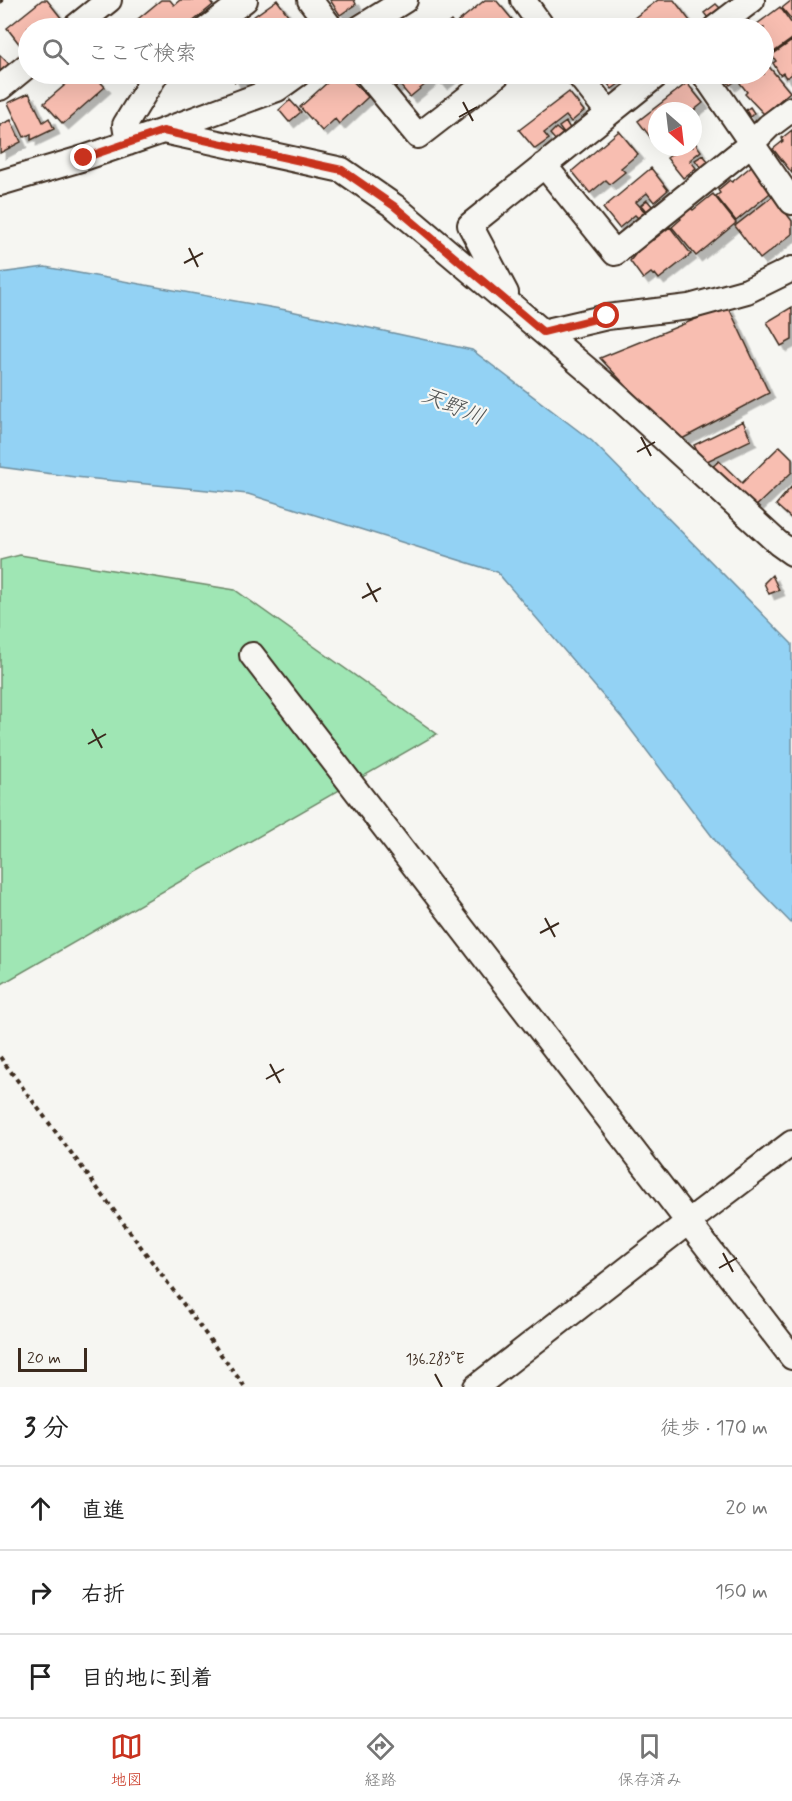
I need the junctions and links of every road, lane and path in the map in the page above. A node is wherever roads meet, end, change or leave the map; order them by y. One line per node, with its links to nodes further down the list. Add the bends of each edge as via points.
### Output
1 (109, 0): 7 (street)
2 (245, 0): 8 (street)
3 (310, 0): 9 (street)
4 (405, 0): 10 (street)
5 (523, 0): 11 (street)
6 (752, 0): 12 (street)
7 (86, 18)
8 (221, 18)
9 (324, 18)
10 (376, 18)
11 (536, 18)
12 (728, 18)
13 (18, 73): 21 (street)
14 (150, 84): 25 (street, via 125,125)
15 (285, 84): 24 (street)
16 (375, 84): 17 (street, via 418,136)
17 (485, 84)
18 (586, 84): 23 (street)
19 (645, 84): 23 (street)
20 (711, 84): 26 (street)
21 (0, 88)
22 (792, 109): 26 (street)
23 (608, 112): 27 (street)
24 (163, 131): 25 (street); 31 (street, via 342,170 394,206)
25 (128, 143): 28 (street)
26 (752, 143): 27 (street, via 615,253); 29 (street)
27 (544, 165): 31 (street, via 470,225)
28 (0, 183)
29 (792, 202)
30 (792, 269): 32 (street, via 747,291 689,307 607,316)
31 (512, 305): 32 (street)
32 (543, 332): 33 (street)
33 (792, 553)
34 (252, 655): 37 (street)
35 (0, 1057): 39 (path)
36 (792, 1143): 37 (street)
37 (688, 1222): 38 (street); 40 (street)
38 (792, 1357)
39 (245, 1387)
40 (476, 1387)

